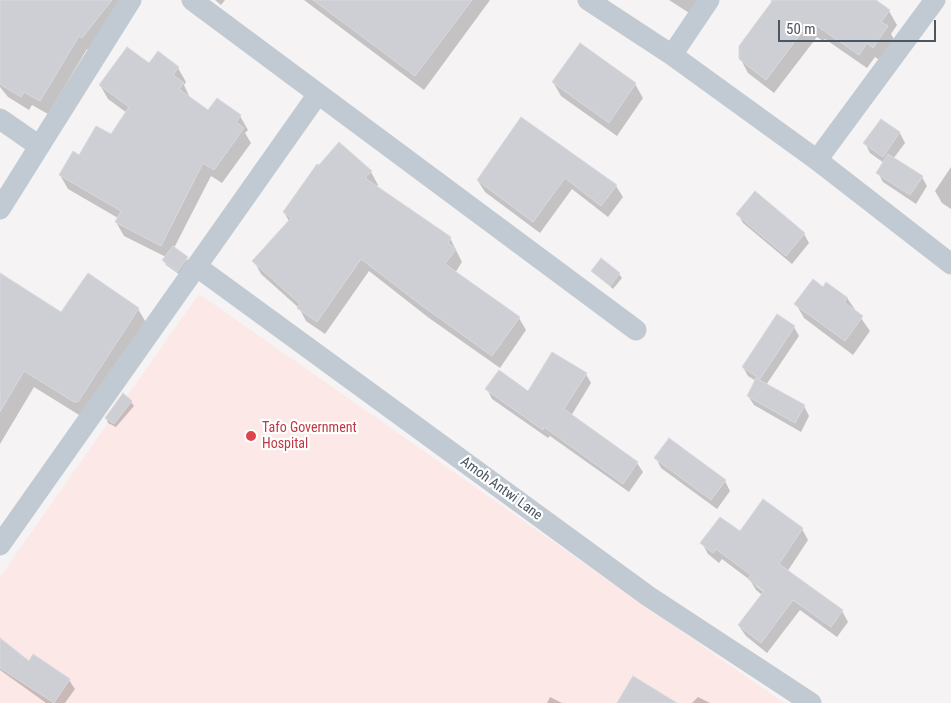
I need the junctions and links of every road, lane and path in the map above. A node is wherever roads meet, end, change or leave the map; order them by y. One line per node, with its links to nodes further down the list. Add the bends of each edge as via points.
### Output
1 (131, 0): 9 (street)
2 (192, 0): 7 (street)
3 (588, 0): 6 (street)
4 (709, 0): 6 (street)
5 (935, 0): 10 (street)
6 (672, 55): 10 (street)
7 (318, 94): 13 (street); 14 (street)
8 (0, 119): 9 (street)
9 (39, 146): 11 (street)
10 (817, 160): 12 (street)
11 (0, 209)
12 (951, 264)
13 (196, 266): 15 (street); 16 (street, Amoh Antwi Lane, via 648,596)
14 (636, 330)
15 (0, 545)
16 (811, 703)

